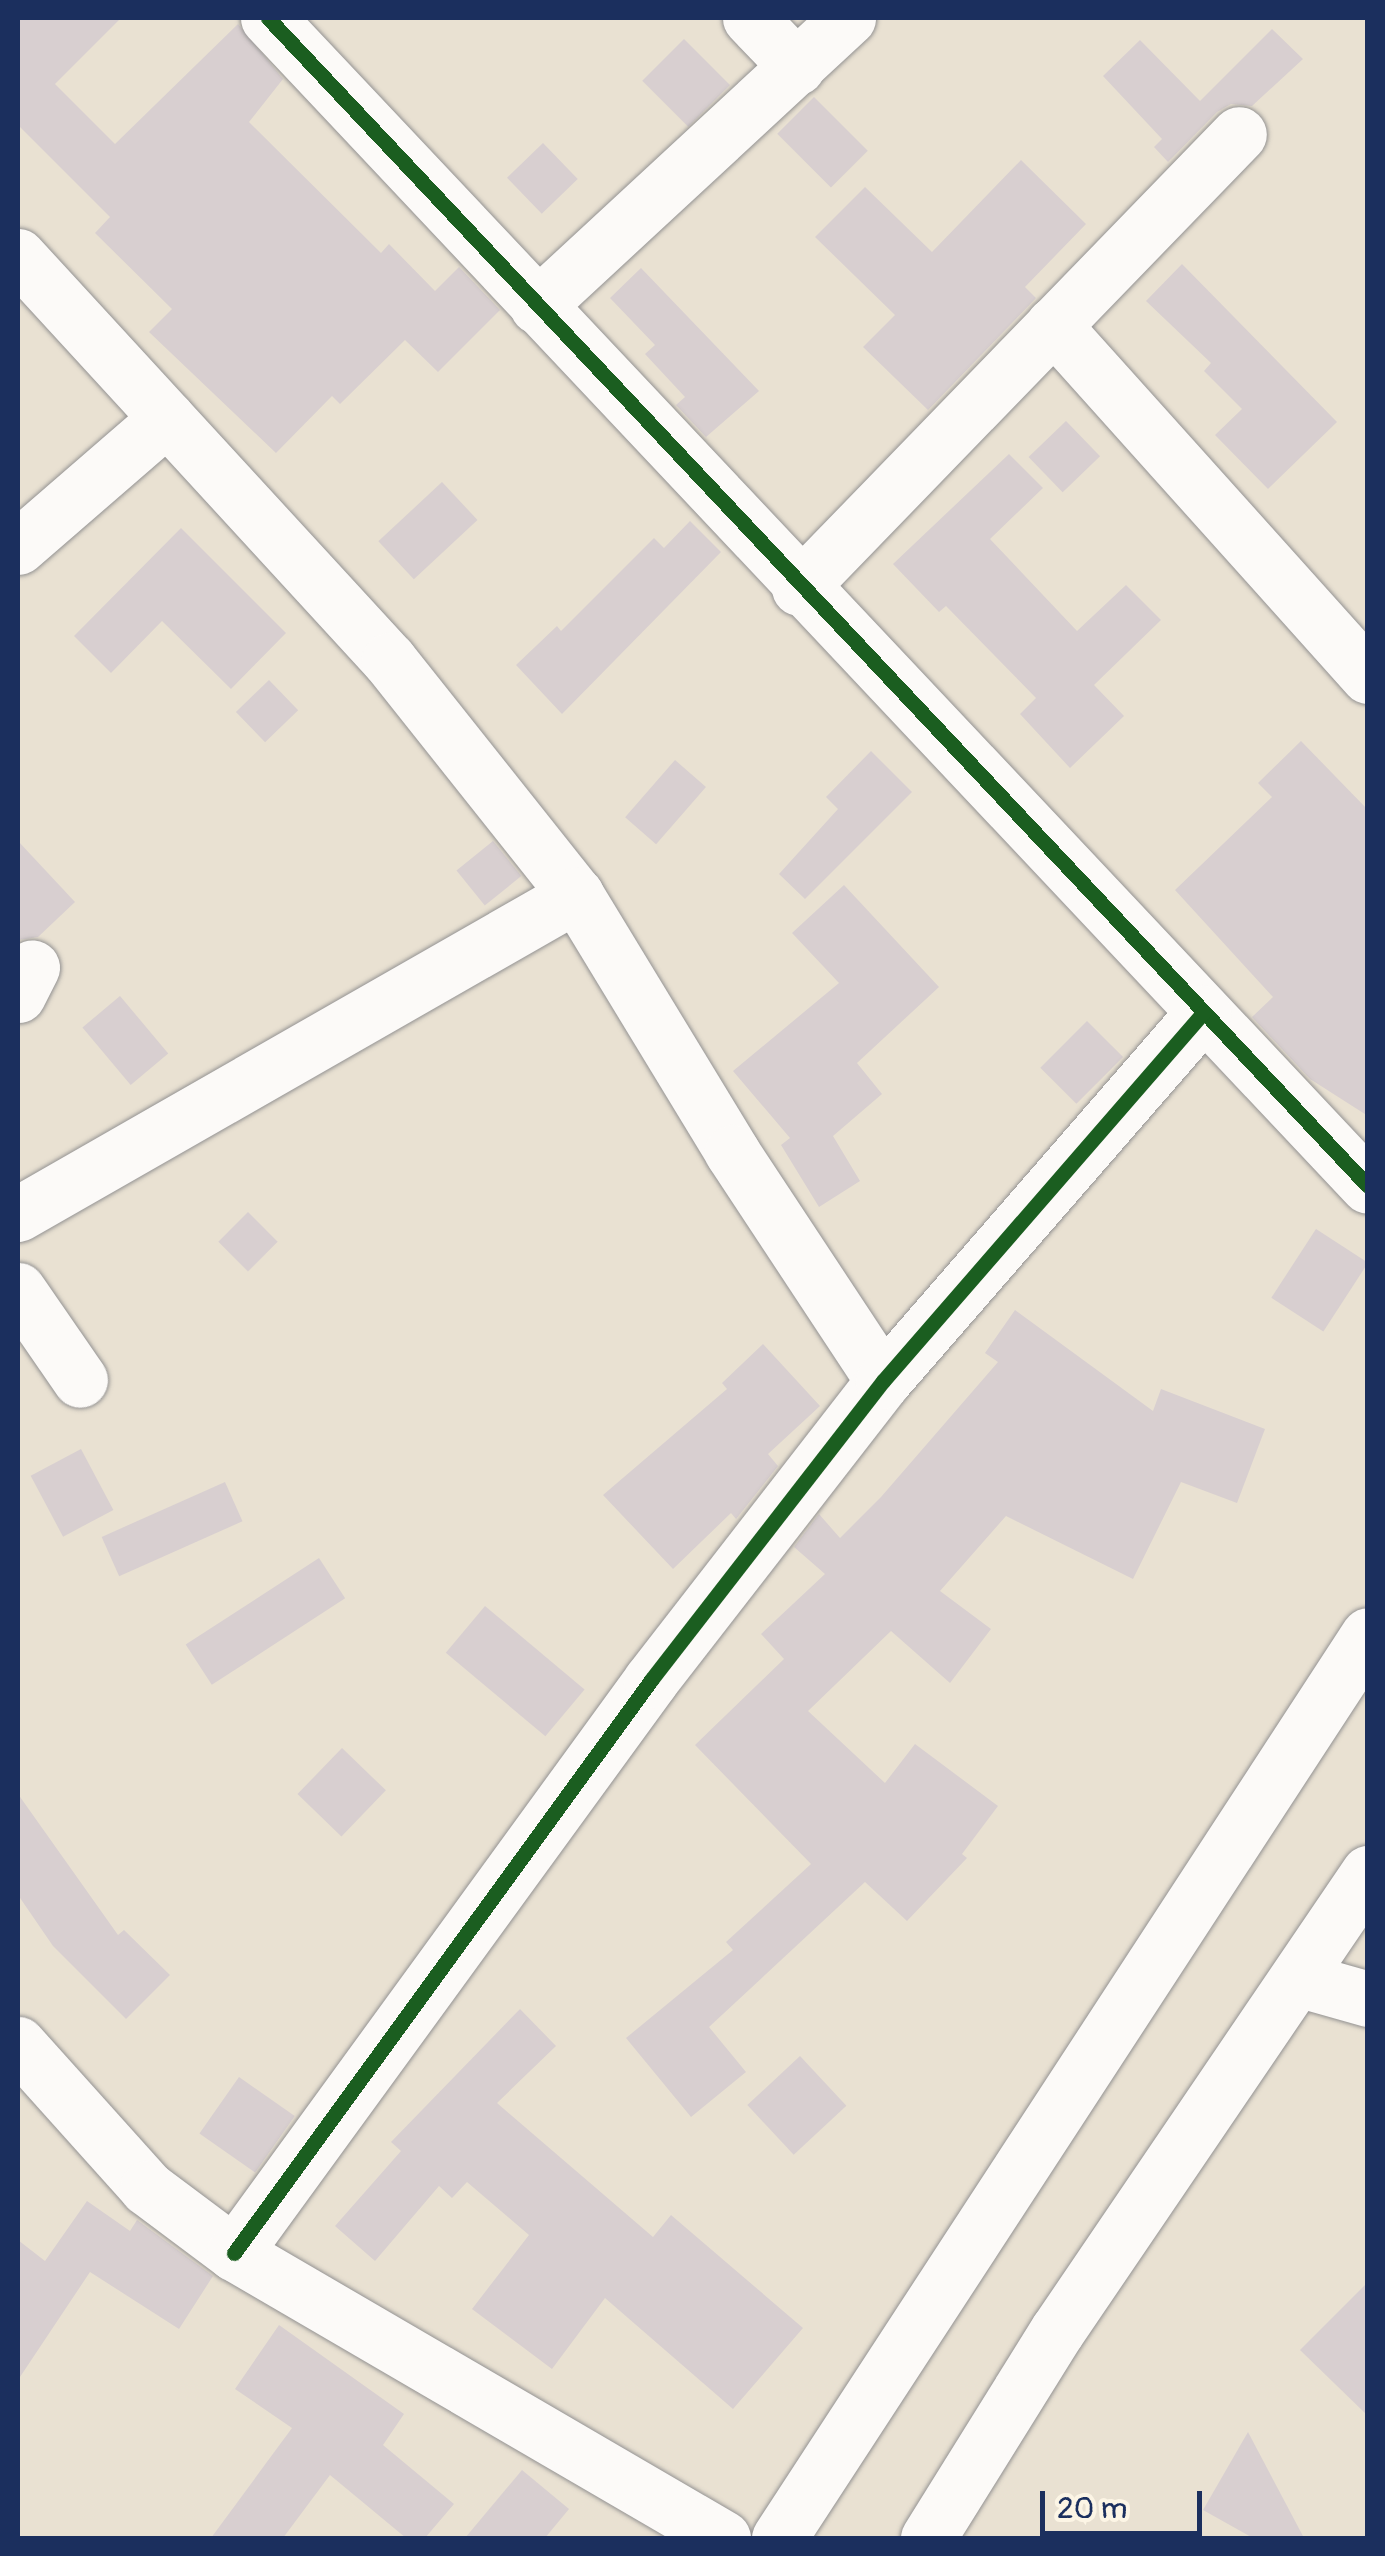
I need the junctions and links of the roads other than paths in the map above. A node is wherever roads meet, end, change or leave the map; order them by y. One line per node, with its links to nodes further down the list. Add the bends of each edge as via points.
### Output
1 (268, 18): 7 (street)
2 (750, 18): 4 (street)
3 (848, 18): 4 (street)
4 (798, 67): 7 (street)
5 (1238, 134): 8 (street)
6 (18, 256): 9 (street)
7 (537, 306): 11 (street)
8 (1053, 325): 11 (street); 12 (street)
9 (167, 418): 10 (street); 13 (street, via 389,660)
10 (18, 547)
11 (799, 588): 14 (street)
12 (1368, 676)
13 (576, 895): 16 (street); 19 (street, via 732,1152)
14 (1204, 1013): 15 (street); 19 (street)
15 (1368, 1186)
16 (18, 1214)
17 (18, 1290): 18 (street)
18 (80, 1380)
19 (883, 1381): 25 (street, via 651,1680)
20 (1368, 1635): 27 (street)
21 (1368, 1874): 22 (street)
22 (1301, 1980): 23 (street); 28 (street, via 1057,2332)
23 (1368, 1999)
24 (18, 2044): 25 (street, via 147,2188)
25 (234, 2253): 26 (street)
26 (723, 2538)
27 (779, 2538)
28 (928, 2538)

